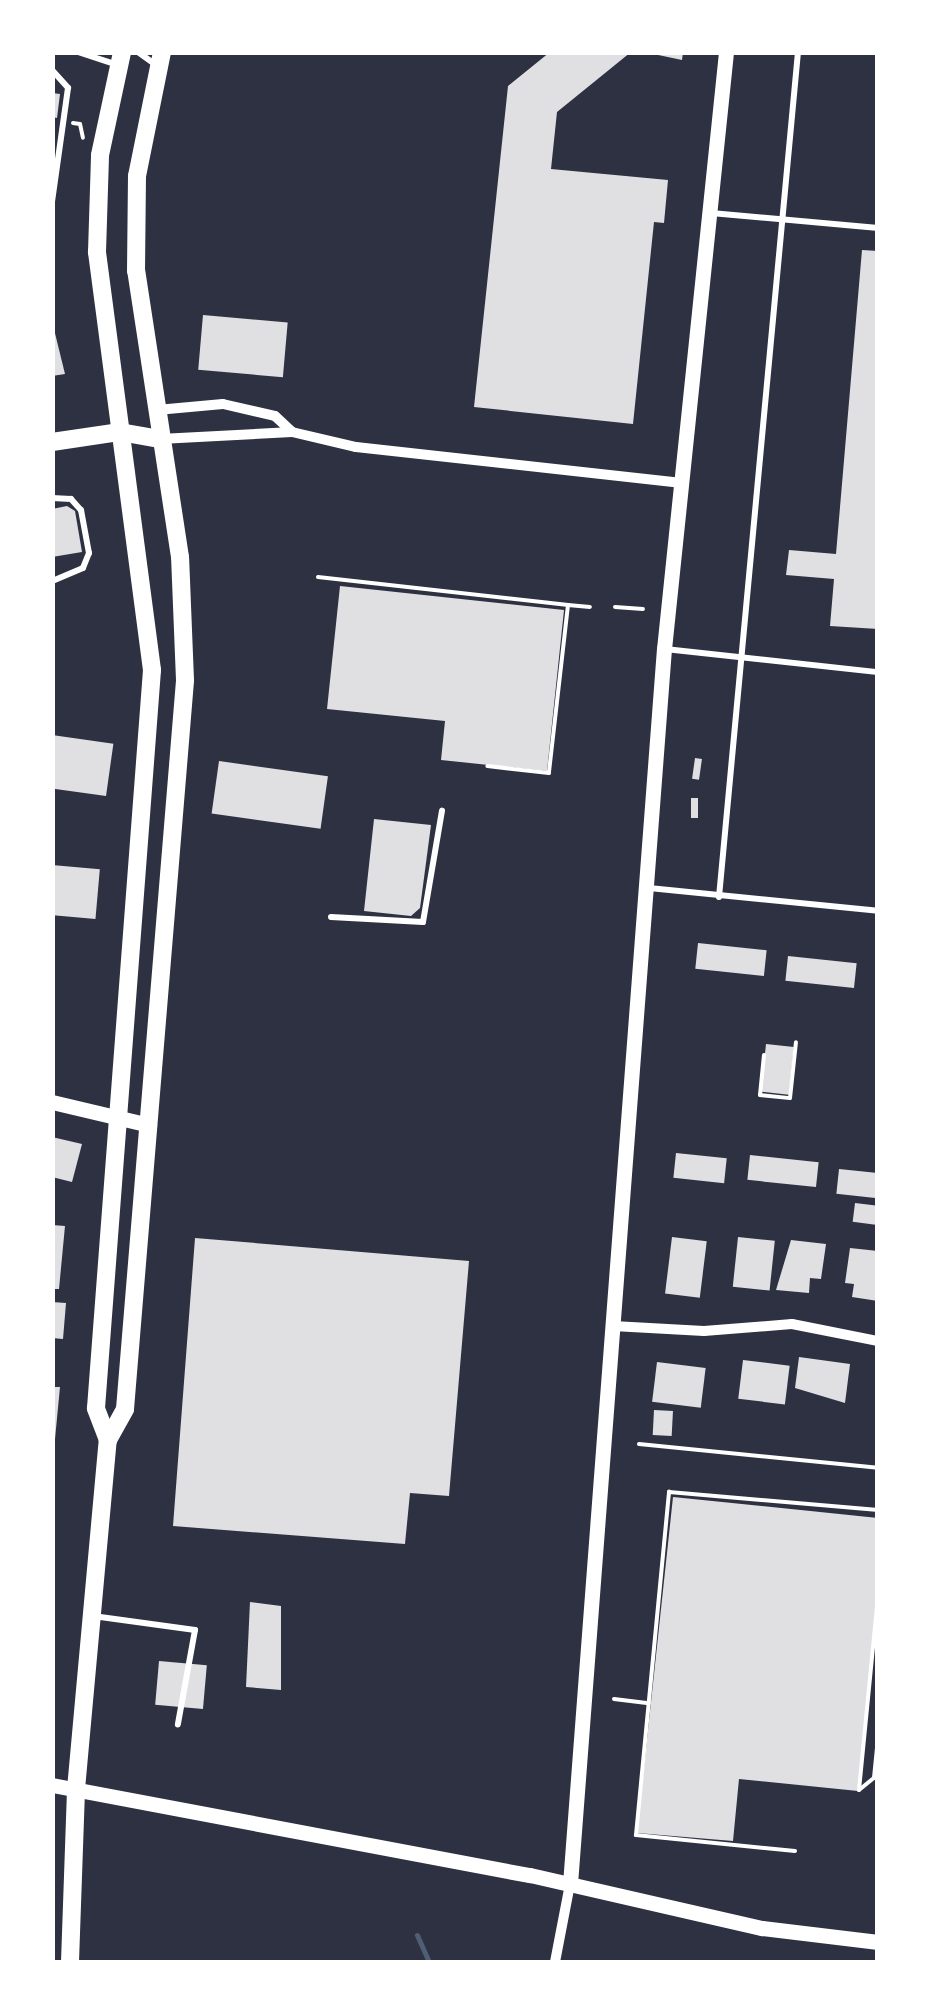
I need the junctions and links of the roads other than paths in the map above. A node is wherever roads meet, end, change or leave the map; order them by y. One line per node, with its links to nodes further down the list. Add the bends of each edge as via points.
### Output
1 (78, 52): 5 (lane)
2 (138, 52): 6 (lane)
3 (726, 52): 9 (street)
4 (798, 52): 10 (lane)
5 (121, 59): 13 (main road, via 100,155 97,252)
6 (159, 59): 12 (main road, via 137,176 136,271)
7 (52, 70): 8 (lane, via 68,88)
8 (52, 202)
9 (710, 212): 10 (lane); 17 (street)
10 (782, 220): 11 (lane); 21 (lane)
11 (878, 228)
12 (155, 410): 13 (main road); 14 (street, via 223,404 275,416); 15 (main road)
13 (120, 432): 15 (main road); 16 (main road); 29 (main road, via 152,670)
14 (292, 432): 15 (street); 17 (street, via 356,447)
15 (160, 440): 30 (main road, via 184,595 185,680)
16 (52, 442)
17 (682, 483): 20 (street)
18 (52, 498): 19 (lane, via 71,500 81,510 88,558 83,568)
19 (52, 580)
20 (664, 649): 21 (lane); 24 (street)
21 (742, 656): 22 (lane); 25 (lane)
22 (878, 672)
23 (442, 811): 27 (lane, via 423,922)
24 (648, 888): 25 (lane); 31 (street)
25 (719, 897): 26 (lane)
26 (878, 911)
27 (330, 917)
28 (52, 1102): 29 (street)
29 (117, 1117): 30 (street); 33 (main road, via 96,1408)
30 (149, 1125): 33 (main road, via 125,1409)
31 (613, 1326): 32 (street, via 704,1331 792,1324); 38 (street)
32 (878, 1341)
33 (108, 1440): 34 (main road)
34 (93, 1616): 35 (lane, via 195,1630); 37 (main road)
35 (178, 1724)
36 (52, 1786): 37 (street)
37 (76, 1790): 38 (street); 40 (main road)
38 (570, 1884): 39 (street, via 762,1928); 41 (street)
39 (878, 1942)
40 (70, 1962)
41 (555, 1962)

